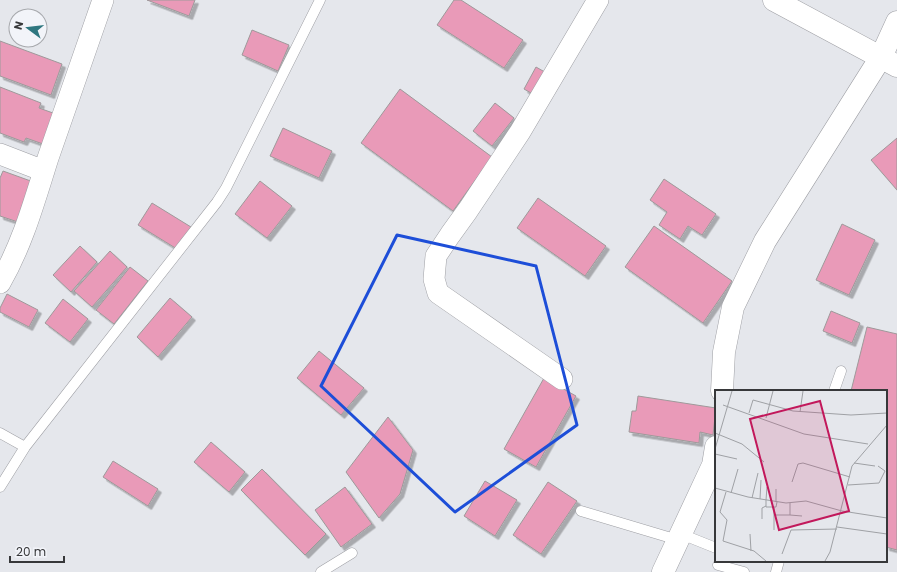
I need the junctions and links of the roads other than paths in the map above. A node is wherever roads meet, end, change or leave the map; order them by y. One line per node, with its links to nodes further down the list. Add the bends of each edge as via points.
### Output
1 (103, 0): 8 (street)
2 (320, 0): 15 (lane, via 217,202)
3 (598, 0): 11 (street, via 520,132 436,256 434,279 438,292)
4 (774, 0): 6 (street)
5 (897, 22): 6 (street)
6 (889, 61): 12 (street, via 765,241 733,307 724,352)
7 (0, 154): 8 (street)
8 (44, 171): 9 (street, via 27,224)
9 (0, 283)
10 (841, 371): 13 (lane)
11 (562, 379)
12 (722, 390)
13 (834, 390)
14 (0, 432): 15 (lane)
15 (25, 447): 17 (lane)
16 (715, 453): 19 (street, via 713,465)
17 (0, 487)
18 (581, 511): 19 (lane)
19 (679, 537): 20 (lane); 25 (street)
20 (715, 548)
21 (352, 553): 24 (lane)
22 (780, 562): 27 (lane)
23 (718, 566): 26 (lane)
24 (321, 572)
25 (663, 572)
26 (744, 572)
27 (776, 572)

